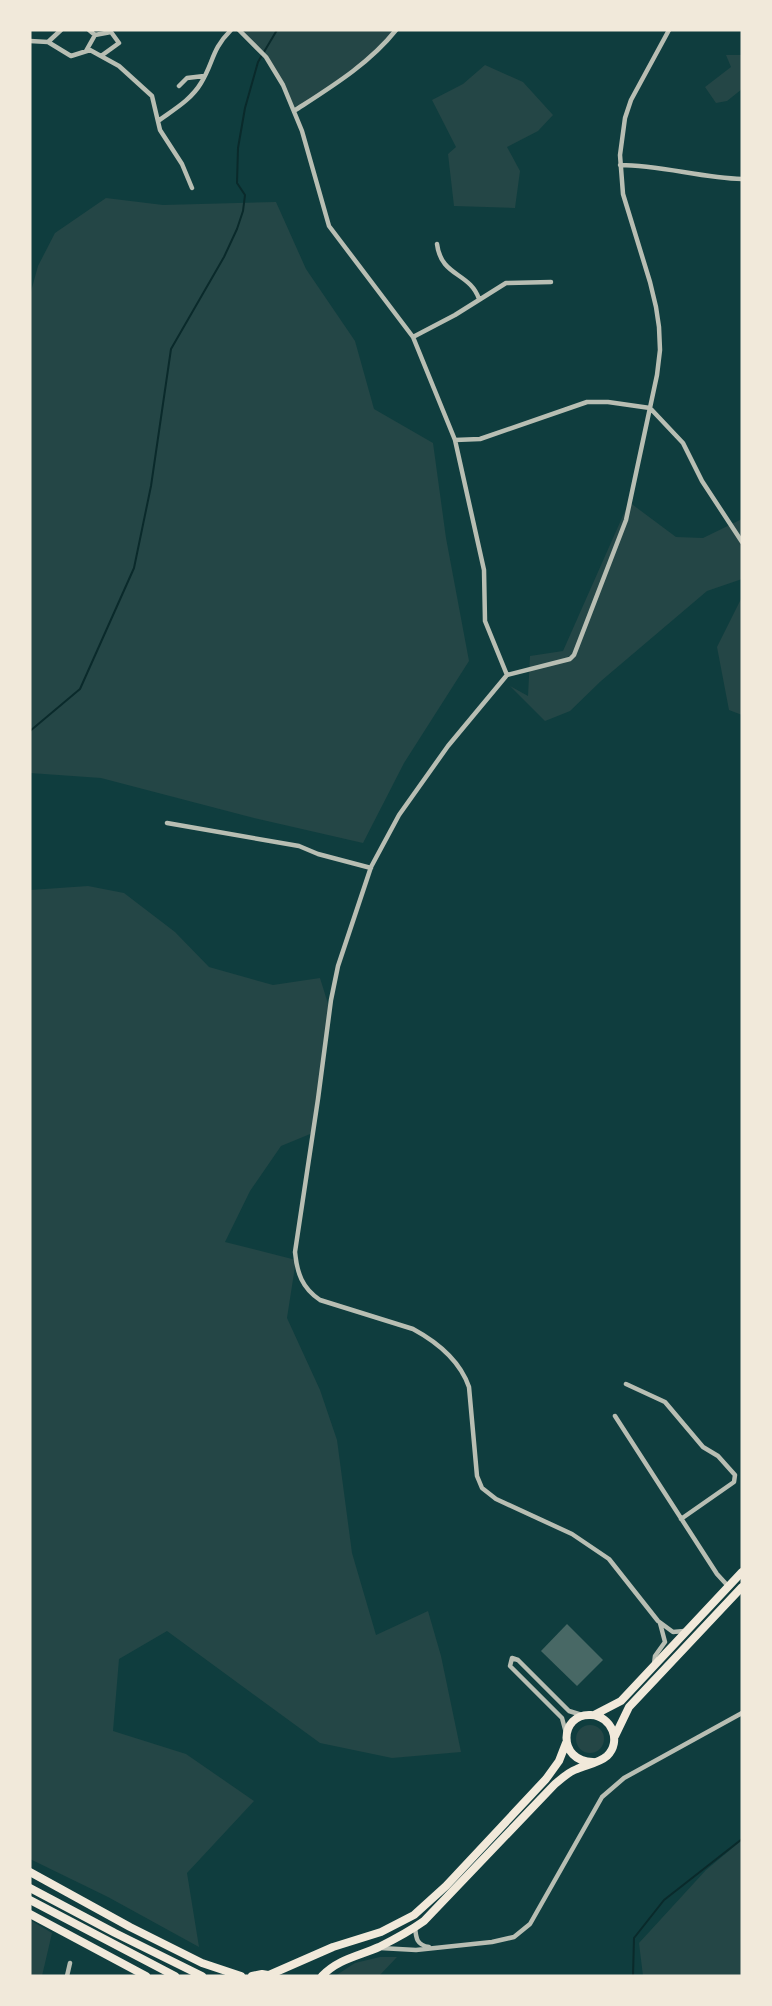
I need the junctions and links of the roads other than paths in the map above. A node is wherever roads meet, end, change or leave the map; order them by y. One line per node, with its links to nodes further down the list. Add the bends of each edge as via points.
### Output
1 (61, 30): 10 (street)
2 (89, 30): 8 (street)
3 (231, 30): 13 (street, via 215,49)
4 (239, 30): 15 (street, via 270,63)
5 (396, 30): 15 (street, via 362,64)
6 (669, 30): 17 (street, via 631,100 621,136)
7 (112, 31): 8 (street); 12 (street, via 119,44)
8 (95, 35): 11 (street)
9 (30, 41): 10 (street)
10 (48, 42): 11 (street, via 70,56)
11 (86, 51): 12 (street)
12 (101, 56): 16 (street, via 119,66 152,96)
13 (204, 76): 14 (street, via 187,78); 16 (street, via 190,96)
14 (179, 86)
15 (294, 111): 23 (street, via 329,226)
16 (158, 121): 19 (street)
17 (620, 165): 18 (street); 24 (street, via 623,195 651,282 659,327 657,375)
18 (742, 179)
19 (192, 188)
20 (437, 244): 22 (street, via 447,269 472,285)
21 (552, 282): 22 (street, via 506,283)
22 (479, 299): 23 (street)
23 (413, 337): 25 (street)
24 (650, 408): 25 (street, via 587,402 480,439); 26 (street, via 683,443 702,481); 27 (street, via 628,514 574,655)
25 (455, 440): 27 (street, via 484,570 485,621)
26 (742, 542)
27 (507, 675): 29 (street, via 448,746 399,815)
28 (167, 823): 29 (street, via 298,846)
29 (371, 868): 36 (street, via 338,966 331,1000 295,1252 297,1271 310,1294 320,1300 413,1329 456,1362 469,1387 477,1476 482,1488 496,1499 572,1534 609,1559)
30 (626, 1384): 32 (street, via 665,1402 735,1475 734,1482)
31 (615, 1416): 32 (street)
32 (681, 1519): 34 (street)
33 (742, 1572): 34 (main road)
34 (728, 1586): 37 (main road)
35 (742, 1587): 42 (main road, via 629,1707)
36 (658, 1621): 37 (street, via 673,1632); 38 (street, via 665,1642)
37 (686, 1631): 38 (main road)
38 (654, 1665): 41 (main road, via 621,1701)
39 (742, 1713): 51 (street, via 624,1778 602,1797 530,1923 514,1937)
40 (585, 1715): 41 (main road); 43 (main road, via 572,1722); 43 (street, via 569,1711 512,1658 510,1666 562,1718)
41 (594, 1715): 42 (main road, via 608,1722)
42 (614, 1737): 44 (main road, via 606,1757)
43 (566, 1739): 44 (main road, via 573,1755); 53 (main road, via 559,1761 546,1779 414,1915)
44 (593, 1762): 49 (main road, via 566,1774 554,1785 433,1913)
45 (30, 1872): 58 (highway, via 202,1964)
46 (30, 1888): 57 (highway)
47 (30, 1900): 56 (highway)
48 (30, 1914): 55 (highway)
49 (415, 1927): 50 (main road); 51 (street, via 421,1946)
50 (378, 1948): 51 (street); 60 (main road, via 338,1962)
51 (434, 1949)
52 (70, 1964): 54 (street)
53 (271, 1975): 59 (main road)
54 (67, 1976)
55 (146, 1976)
56 (175, 1976)
57 (202, 1976)
58 (241, 1976)
59 (252, 1976)
60 (322, 1976)

